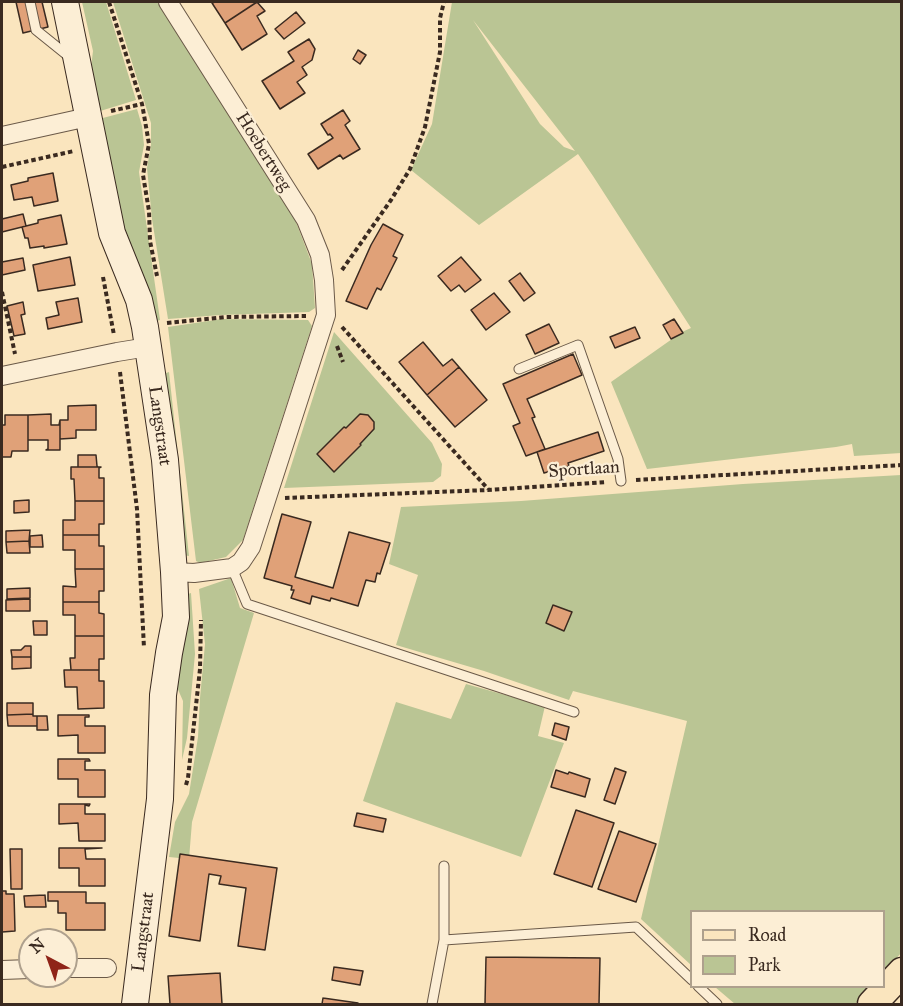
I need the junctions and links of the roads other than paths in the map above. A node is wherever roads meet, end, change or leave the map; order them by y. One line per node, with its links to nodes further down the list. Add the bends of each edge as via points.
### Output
1 (30, 2): 4 (lane, via 36,30)
2 (65, 2): 4 (main road, Langstraat)
3 (168, 2): 11 (street, Hoebertweg, via 306,220 320,255 324,280 326,315 252,547)
4 (77, 63): 5 (main road, Langstraat)
5 (88, 117): 6 (street); 7 (main road, Langstraat, via 112,233 139,300)
6 (2, 136)
7 (148, 347): 9 (street); 12 (main road, Langstraat, via 165,460)
8 (519, 369): 10 (lane, via 578,345 618,459)
9 (10, 375)
10 (621, 481)
11 (232, 568): 12 (street); 13 (lane, via 247,604)
12 (174, 572): 23 (main road, Langstraat, via 176,617 163,695 160,799)
13 (574, 712)
14 (444, 866): 15 (lane)
15 (444, 940): 21 (lane, via 636,927); 24 (lane)
16 (78, 968): 17 (street)
17 (107, 968)
18 (18, 969): 19 (street)
19 (2, 970)
20 (902, 972): 26 (main road)
21 (690, 978)
22 (699, 988): 25 (lane)
23 (135, 1005)
24 (432, 1005)
25 (717, 1005)
26 (872, 1005)

